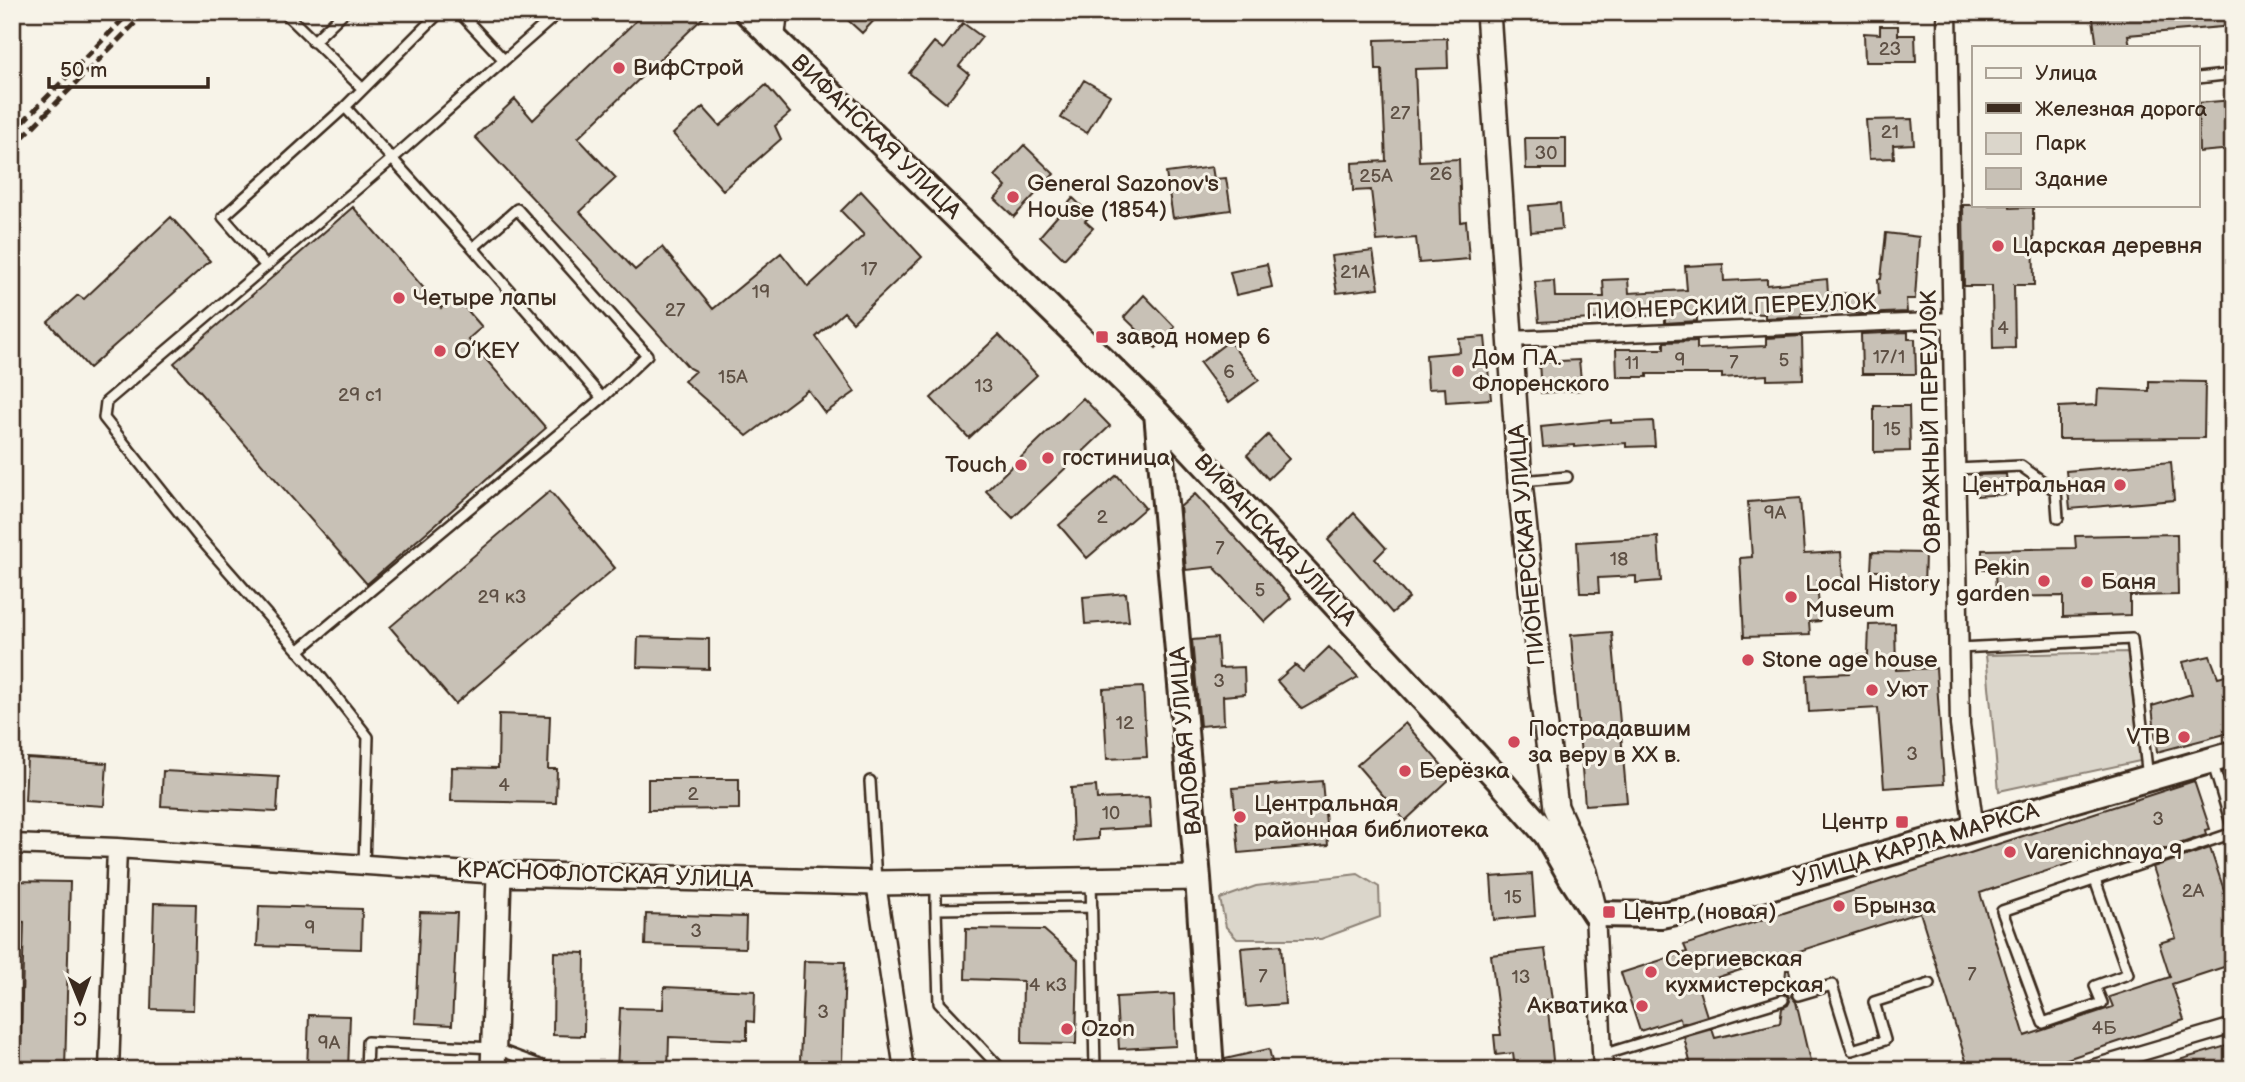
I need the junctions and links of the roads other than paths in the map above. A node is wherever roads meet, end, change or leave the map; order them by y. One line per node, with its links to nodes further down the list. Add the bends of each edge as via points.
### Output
1 (284, 12): 11 (lane)
2 (344, 12): 11 (lane)
3 (440, 12): 15 (lane)
4 (459, 12): 12 (lane)
5 (559, 12): 12 (lane)
6 (747, 12): 10 (main road, ВИФАНСКАЯ УЛИЦА)
7 (778, 12): 10 (street)
8 (1488, 12): 21 (street, ПИОНЕРСКАЯ УЛИЦА)
9 (1947, 12): 20 (street, ОВРАЖНЫЙ ПЕРЕУЛОК)
10 (775, 38): 23 (main road, ВИФАНСКАЯ УЛИЦА)
11 (313, 42): 15 (lane)
12 (504, 60): 17 (lane)
13 (2233, 74): 14 (lane)
14 (2200, 78)
15 (363, 89): 16 (lane)
16 (345, 107): 17 (lane); 19 (lane, via 223,217)
17 (391, 160): 18 (lane); 19 (lane)
18 (473, 248): 22 (lane); 22 (lane, via 517,209 647,355)
19 (265, 265): 29 (lane, via 106,402 104,418 197,535)
20 (1954, 320): 21 (street, ПИОНЕРСКИЙ ПЕРЕУЛОК); 24 (street, ОВРАЖНЫЙ ПЕРЕУЛОК)
21 (1509, 339): 26 (street, ПИОНЕРСКАЯ УЛИЦА)
22 (602, 398): 29 (lane)
23 (1157, 413): 39 (main road, ВАЛОВАЯ УЛИЦА); 46 (main road, ВИФАНСКАЯ УЛИЦА, via 1499,780 1547,835)
24 (1956, 463): 27 (lane, via 2021,466 2056,491); 28 (street, ОВРАЖНЫЙ ПЕРЕУЛОК)
25 (1567, 477): 26 (lane)
26 (1520, 482): 46 (street, ПИОНЕРСКАЯ УЛИЦА, via 1556,807 1585,872)
27 (2058, 518)
28 (1959, 648): 31 (lane, via 2132,639); 33 (street, ОВРАЖНЫЙ ПЕРЕУЛОК, via 1960,725)
29 (298, 650): 37 (lane, via 368,737)
30 (2222, 757): 31 (main road, УЛИЦА КАРЛА МАРКСА); 34 (lane)
31 (2148, 778): 33 (main road, УЛИЦА КАРЛА МАРКСА)
32 (870, 781): 43 (lane)
33 (1974, 829): 46 (main road, УЛИЦА КАРЛА МАРКСА, via 1696,908 1661,915)
34 (2233, 832): 41 (lane)
35 (12, 844): 36 (street, КРАСНОФЛОТСКАЯ УЛИЦА)
36 (117, 848): 37 (street, КРАСНОФЛОТСКАЯ УЛИЦА); 53 (street)
37 (364, 865): 38 (street, КРАСНОФЛОТСКАЯ УЛИЦА)
38 (499, 874): 43 (street, КРАСНОФЛОТСКАЯ УЛИЦА); 51 (street)
39 (1198, 878): 40 (street, КРАСНОФЛОТСКАЯ УЛИЦА); 59 (main road, ВАЛОВАЯ УЛИЦА)
40 (1091, 879): 42 (street, КРАСНОФЛОТСКАЯ УЛИЦА); 44 (lane)
41 (2095, 880): 41 (lane, via 2002,911 2043,1023 2102,1003 2095,986 2128,974)
42 (936, 881): 43 (street, КРАСНОФЛОТСКАЯ УЛИЦА); 45 (lane)
43 (876, 883): 56 (street)
44 (1092, 907): 45 (lane); 58 (lane)
45 (936, 909): 57 (lane, via 939,1003)
46 (1595, 914): 52 (street, ПИОНЕРСКАЯ УЛИЦА)
47 (1930, 984): 48 (lane, via 1874,1002 1885,1040 1852,1050 1832,985)
48 (1798, 995)
49 (1783, 1000): 52 (lane)
50 (2233, 1026): 60 (street)
51 (494, 1059): 54 (lane, via 367,1042); 55 (lane, via 522,1056)
52 (1603, 1062)
53 (109, 1070)
54 (366, 1070)
55 (553, 1070)
56 (904, 1070)
57 (1002, 1070)
58 (1095, 1070)
59 (1211, 1070)
60 (2084, 1070)

